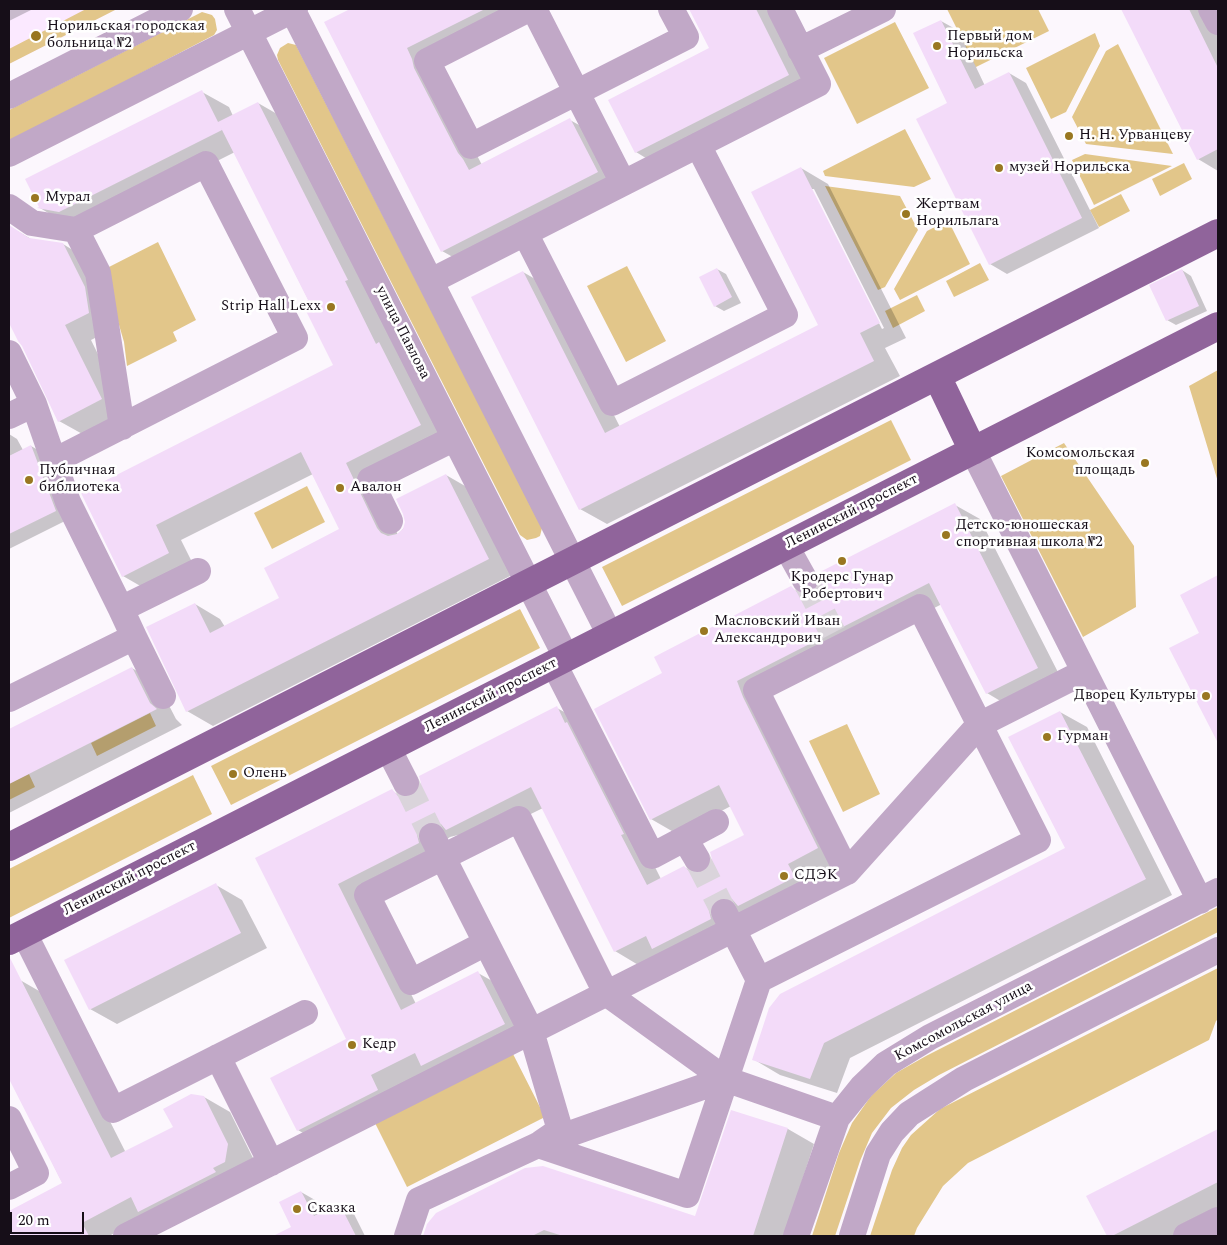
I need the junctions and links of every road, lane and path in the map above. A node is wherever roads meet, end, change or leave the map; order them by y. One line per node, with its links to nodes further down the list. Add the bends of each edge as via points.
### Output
1 (180, 9): 14 (street)
2 (237, 9): 11 (street, улица Павлова)
3 (294, 9): 11 (street); 22 (street)
4 (529, 9): 13 (street, via 427,61 471,146)
5 (534, 9): 13 (street)
6 (671, 9): 13 (street, via 686,37)
7 (780, 9): 12 (street)
8 (883, 9): 12 (street)
9 (1211, 9): 10 (street)
10 (1218, 22)
11 (249, 32): 16 (street); 29 (street, улица Павлова)
12 (800, 50): 15 (street, via 818,84)
13 (577, 92): 17 (street)
14 (9, 96)
15 (698, 145): 17 (street); 20 (street, via 785,314 638,390 612,403)
16 (9, 154)
17 (623, 183): 20 (street)
18 (9, 206): 19 (street, via 32,223)
19 (76, 230): 28 (street, via 98,273); 28 (street, via 206,164 295,338)
20 (525, 233): 22 (street)
21 (1216, 241): 25 (main road)
22 (431, 281): 34 (street)
23 (1218, 326): 30 (main road, Ленинский проспект)
24 (9, 353): 26 (street)
25 (937, 376): 30 (main road); 34 (main road)
26 (34, 404): 27 (street); 31 (street)
27 (9, 416)
28 (122, 426): 31 (street)
29 (455, 438): 32 (street, via 370,480); 37 (street, улица Павлова)
30 (973, 451): 33 (main road, Ленинский проспект); 42 (street)
31 (54, 461): 38 (street, via 68,502)
32 (390, 521)
33 (786, 546): 36 (street); 39 (main road, Ленинский проспект)
34 (573, 561): 37 (main road); 39 (street)
35 (198, 571): 38 (street)
36 (805, 580)
37 (529, 583): 41 (street, улица Павлова); 49 (main road)
38 (120, 609): 40 (street)
39 (610, 635): 41 (main road, Ленинский проспект)
40 (134, 637): 43 (street); 44 (street)
41 (560, 661): 46 (main road, Ленинский проспект); 48 (street, улица Павлова, via 652,856 691,849)
42 (1084, 672): 45 (street); 52 (street)
43 (164, 696)
44 (9, 699)
45 (979, 725): 51 (street); 51 (street, via 920,607 837,640 756,690); 57 (street, via 1038,840)
46 (388, 748): 47 (street); 54 (main road, Ленинский проспект)
47 (406, 782)
48 (716, 822)
49 (9, 847)
50 (438, 847): 55 (street); 55 (street, via 368,896 410,982); 58 (street, via 519,819)
51 (847, 872): 53 (street)
52 (1209, 896): 63 (street, Комсомольская улица, via 930,1037 886,1064)
53 (729, 921): 57 (street); 58 (street)
54 (16, 937): 61 (street, via 113,1110)
55 (486, 943): 60 (street)
56 (1218, 950): 72 (street, via 964,1079 909,1114 878,1154)
57 (759, 980): 62 (street)
58 (606, 993): 60 (street); 62 (street)
59 (305, 1013): 61 (street)
60 (531, 1032): 65 (street, via 560,1130); 66 (street)
61 (218, 1057): 66 (street)
62 (726, 1079): 63 (street); 65 (street); 65 (street, via 687,1195)
63 (837, 1118): 71 (street, Комсомольская улица)
64 (9, 1119): 67 (street, via 36,1173)
65 (538, 1145): 70 (street, via 419,1200)
66 (271, 1163): 69 (street)
67 (9, 1187)
68 (1218, 1220): 73 (street)
69 (126, 1236)
70 (407, 1236)
71 (796, 1236)
72 (852, 1236)
73 (1186, 1236)

